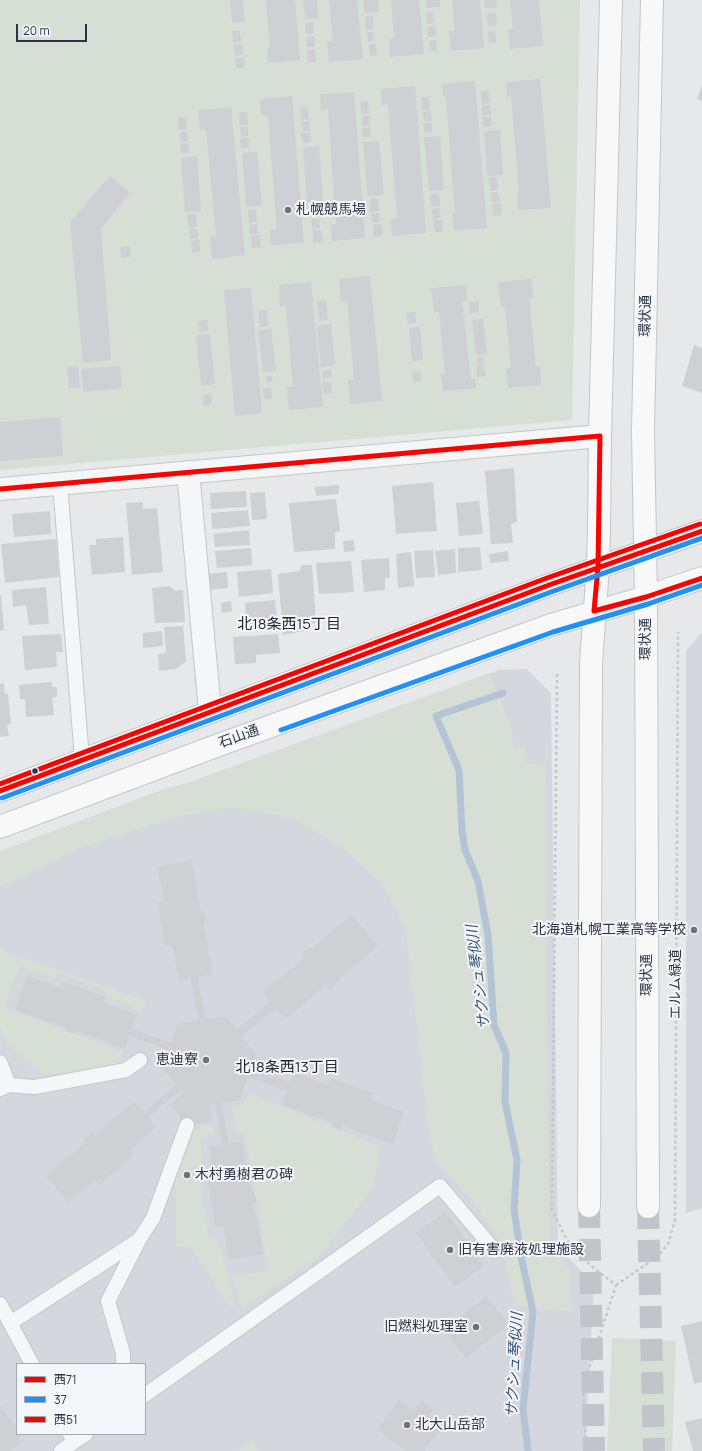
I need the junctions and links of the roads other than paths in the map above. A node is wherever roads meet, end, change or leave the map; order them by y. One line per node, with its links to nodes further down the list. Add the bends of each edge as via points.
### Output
1 (611, 0): 3 (main road)
2 (652, 0): 8 (main road, 環状通, via 644,432)
3 (600, 436): 4 (street); 9 (main road)
4 (188, 472): 5 (street); 13 (street)
5 (60, 484): 6 (street); 14 (lane)
6 (0, 489)
7 (702, 531): 8 (main road)
8 (645, 550): 9 (main road); 11 (main road, 環状通)
9 (598, 567): 12 (main road); 13 (main road)
10 (702, 578): 11 (main road, 石山通)
11 (646, 597): 12 (main road, 石山通); 22 (main road, 環状通)
12 (594, 611): 16 (main road, 石山通, via 216,746); 21 (main road, via 590,663)
13 (210, 711): 14 (main road)
14 (82, 759): 15 (main road)
15 (0, 790)
16 (0, 827)
17 (140, 1060): 19 (lane, via 126,1070 35,1087)
18 (0, 1062): 19 (lane)
19 (5, 1087)
20 (187, 1125): 23 (lane, via 153,1218)
21 (589, 1206)
22 (648, 1207)
23 (139, 1240): 26 (lane); 28 (lane, via 108,1301 123,1353)
24 (495, 1251): 29 (lane, via 440,1186)
25 (0, 1304): 26 (lane)
26 (10, 1323): 27 (lane)
27 (31, 1363)
28 (123, 1363)
29 (146, 1394)
30 (82, 1435): 31 (lane)
31 (72, 1438): 32 (lane)
32 (62, 1451)

